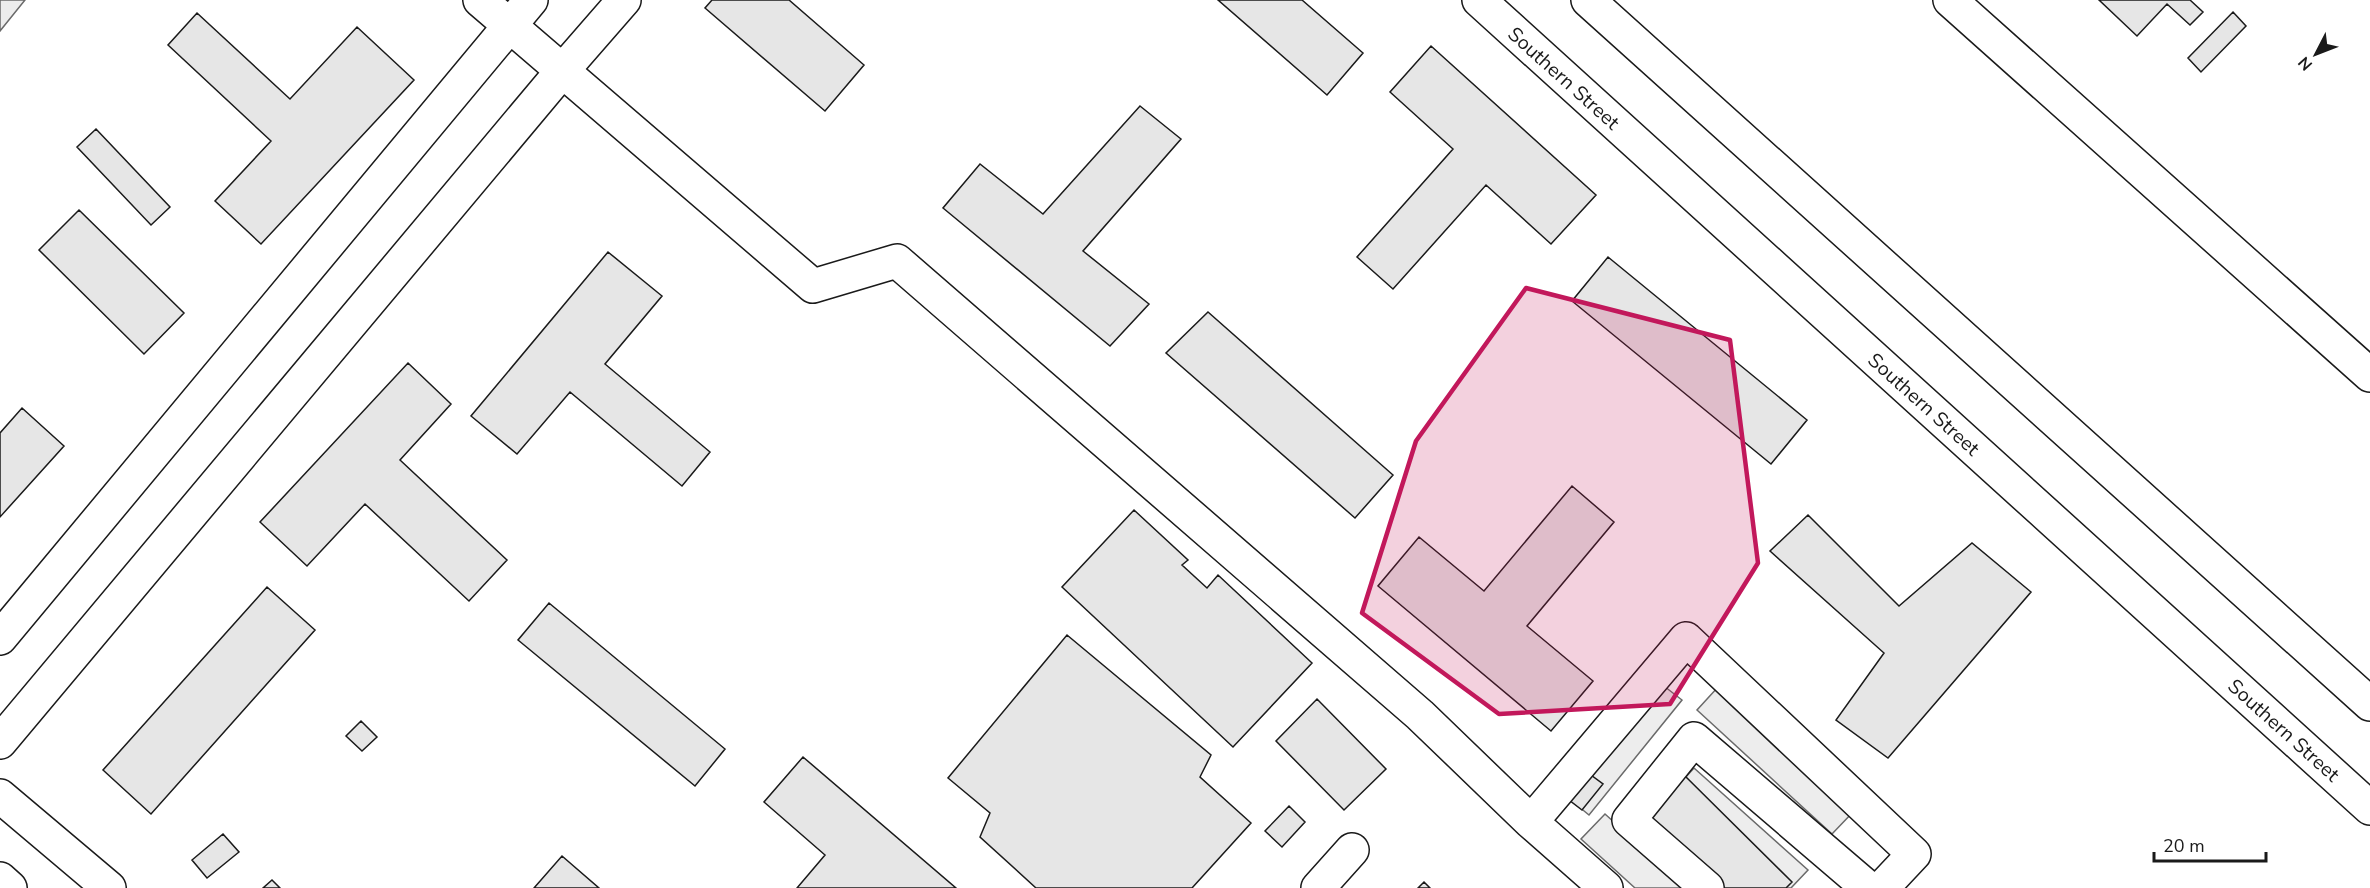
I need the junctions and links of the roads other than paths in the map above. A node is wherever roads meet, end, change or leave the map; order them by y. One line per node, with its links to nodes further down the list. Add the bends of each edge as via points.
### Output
1 (480, 0): 7 (street)
2 (531, 0): 7 (street)
3 (624, 0): 8 (street)
4 (1479, 0): 14 (street, Southern Street)
5 (1588, 0): 11 (street)
6 (1950, 0): 9 (street)
7 (508, 26): 8 (street); 10 (street)
8 (564, 70): 12 (street); 15 (street, via 813,286 897,261 1420,715)
9 (2370, 375)
10 (0, 638)
11 (2370, 704)
12 (0, 742)
13 (0, 796): 19 (street)
14 (2370, 808)
15 (1531, 822): 21 (street); 24 (street, via 1686,639 1914,854)
16 (1352, 850): 20 (street)
17 (0, 879): 18 (street)
18 (10, 888)
19 (108, 888)
20 (1318, 888)
21 (1606, 888)
22 (1707, 888): 23 (street, via 1629,820 1694,739)
23 (1868, 888)
24 (1882, 888)

